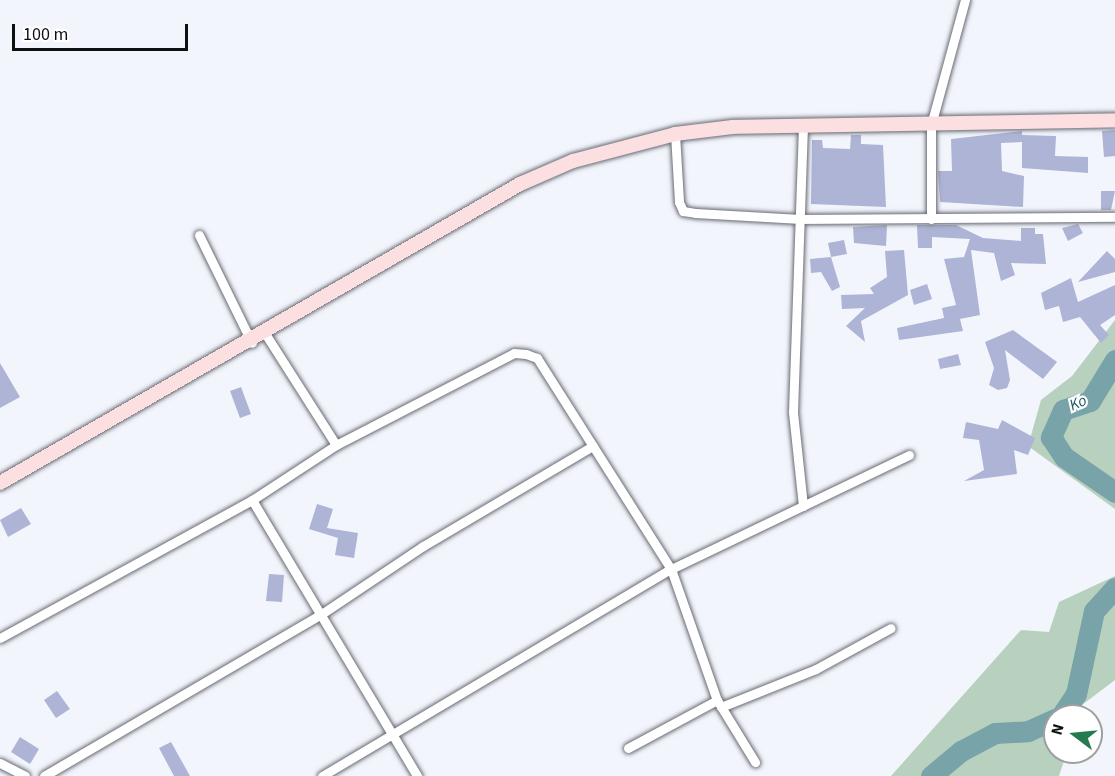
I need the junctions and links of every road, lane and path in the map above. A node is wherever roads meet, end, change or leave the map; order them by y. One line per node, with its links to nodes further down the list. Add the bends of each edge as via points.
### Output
1 (966, 0): 3 (street)
2 (1115, 120): 3 (main road)
3 (931, 125): 4 (main road); 8 (street)
4 (803, 126): 5 (main road); 7 (street)
5 (675, 134): 7 (street, via 683,211); 10 (main road, via 573,161 520,184)
6 (1115, 217): 8 (street)
7 (801, 219): 8 (street); 17 (street, via 794,412)
8 (931, 219)
9 (199, 235): 11 (street)
10 (266, 335): 11 (main road); 12 (street)
11 (252, 342): 15 (main road)
12 (336, 445): 13 (street, via 514,353 537,358); 16 (street)
13 (593, 446): 18 (street); 19 (street, via 423,546)
14 (909, 455): 17 (street)
15 (0, 483)
16 (252, 500): 19 (street); 21 (street)
17 (803, 506): 18 (street)
18 (671, 569): 22 (street); 23 (street)
19 (320, 615): 23 (street); 28 (street)
20 (891, 628): 22 (street, via 816,669)
21 (0, 638)
22 (719, 704): 24 (street); 25 (street)
23 (393, 735): 29 (street); 30 (street)
24 (628, 748)
25 (754, 762)
26 (0, 763): 27 (street)
27 (25, 776)
28 (44, 776)
29 (322, 776)
30 (417, 776)

